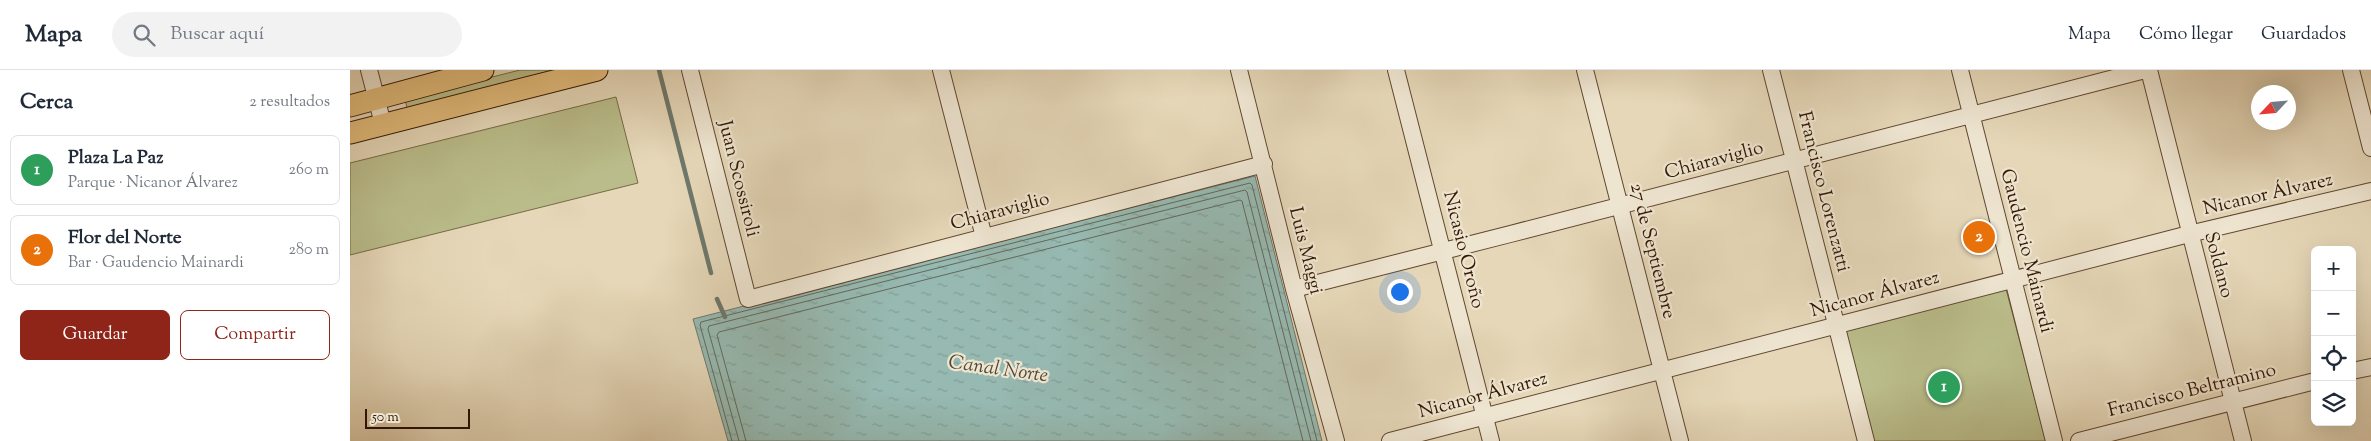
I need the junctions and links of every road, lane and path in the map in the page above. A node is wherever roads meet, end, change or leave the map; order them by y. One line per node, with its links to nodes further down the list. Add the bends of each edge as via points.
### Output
1 (369, 70): 14 (street)
2 (483, 70): 14 (main road)
3 (597, 70): 17 (main road)
4 (690, 70): 29 (street, Juan Scossiroli)
5 (941, 70): 25 (street)
6 (1239, 70): 21 (street, Luis Maggi)
7 (1396, 70): 26 (street, Nicasio Oroño)
8 (1585, 70): 23 (street, 27 de Septiembre)
9 (1771, 70): 20 (street, Francisco Lorenzatti)
10 (1960, 70): 16 (street, Gaudencio Mainardi)
11 (2145, 70): 16 (street, Chiaraviglio)
12 (2149, 70): 24 (street, Soldano)
13 (2350, 70): 19 (street)
14 (377, 99): 15 (main road); 17 (street)
15 (350, 106)
16 (1971, 115): 20 (street, Chiaraviglio); 27 (street, Gaudencio Mainardi)
17 (383, 124): 18 (main road)
18 (350, 133)
19 (2371, 148)
20 (1794, 160): 23 (street, Chiaraviglio); 30 (street, Francisco Lorenzatti)
21 (1264, 164): 25 (street, Chiaraviglio); 28 (street, Luis Maggi)
22 (2371, 191): 24 (street, Nicanor Álvarez)
23 (1620, 207): 26 (street, Chiaraviglio); 32 (street, 27 de Septiembre)
24 (2189, 234): 27 (street, Nicanor Álvarez); 35 (street, Soldano)
25 (984, 237): 29 (street, Chiaraviglio)
26 (1444, 251): 28 (street, Chiaraviglio); 36 (street, Nicasio Oroño)
27 (2012, 280): 30 (street, Nicanor Álvarez); 42 (street, Gaudencio Mainardi)
28 (1294, 289): 37 (street, Luis Maggi)
29 (748, 298)
30 (1836, 326): 32 (street, Nicanor Álvarez); 41 (street, Francisco Lorenzatti)
31 (2371, 367): 33 (street)
32 (1662, 370): 36 (street, Nicanor Álvarez); 40 (street, 27 de Septiembre)
33 (2356, 370)
34 (2311, 381): 35 (street, Francisco Beltramino)
35 (2233, 401): 43 (street, Francisco Beltramino); 44 (street, Soldano)
36 (1484, 417): 38 (street, Nicanor Álvarez); 39 (street, Nicasio Oroño)
37 (1336, 441)
38 (1390, 441)
39 (1491, 441)
40 (1680, 441)
41 (1866, 441)
42 (2054, 441)
43 (2079, 441)
44 (2243, 441)

